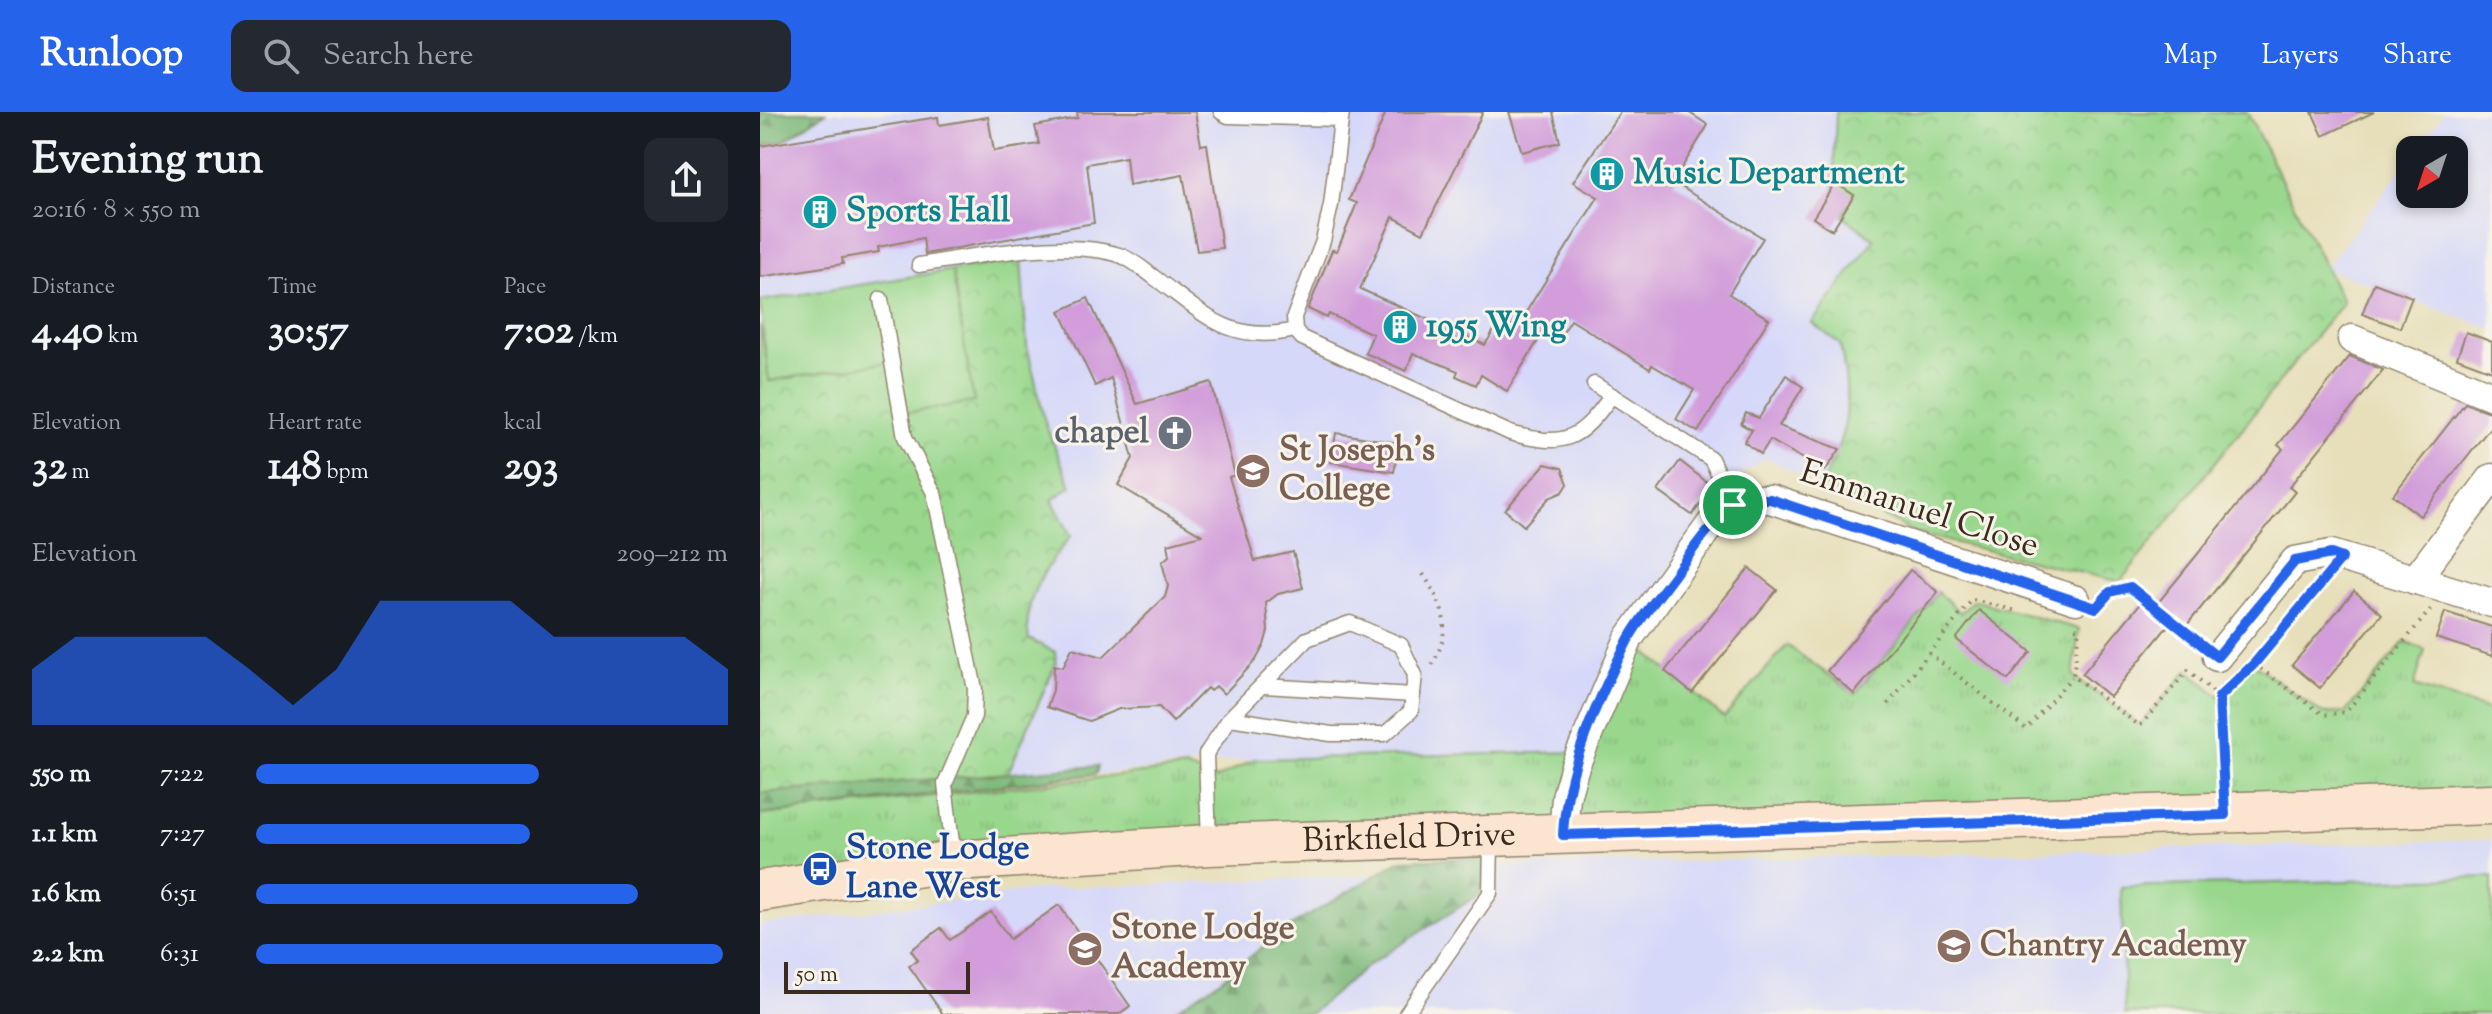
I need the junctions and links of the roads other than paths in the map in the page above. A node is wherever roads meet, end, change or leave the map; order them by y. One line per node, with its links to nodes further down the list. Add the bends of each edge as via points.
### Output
1 (1221, 112): 2 (lane)
2 (1340, 116): 5 (lane, via 1331,205 1294,317)
3 (919, 265): 5 (lane, via 1039,249 1103,252 1130,260 1232,331 1273,335)
4 (881, 299): 23 (lane, via 905,437 934,493 975,689 974,716 945,784)
5 (1295, 330): 8 (lane, via 1302,338 1510,433 1543,442 1575,435 1592,423)
6 (2352, 339): 9 (street)
7 (1594, 384): 8 (lane)
8 (1612, 395): 11 (lane, via 1711,459)
9 (2492, 396)
10 (2492, 478): 12 (street)
11 (1733, 505): 14 (street, Emmanuel Close, via 1770,499 1983,569); 20 (street, via 1711,524 1629,638 1572,774)
12 (2415, 580): 13 (street); 15 (street, via 2331,554 2295,561)
13 (2492, 603)
14 (2072, 612)
15 (2217, 657)
16 (1264, 686): 17 (lane); 17 (lane, via 1307,639 1350,623 1401,645 1415,675); 18 (lane)
17 (1413, 695): 18 (lane, via 1411,711 1385,734 1331,734)
18 (1230, 718): 22 (lane, via 1206,754)
19 (2492, 804): 20 (street, Birkfield Drive)
20 (1563, 835): 21 (street, Birkfield Drive)
21 (1491, 836): 22 (street, Birkfield Drive); 25 (lane, via 1490,893)
22 (1209, 845): 23 (street, Birkfield Drive)
23 (954, 861): 24 (street, Birkfield Drive)
24 (760, 891)
25 (1406, 1014)

